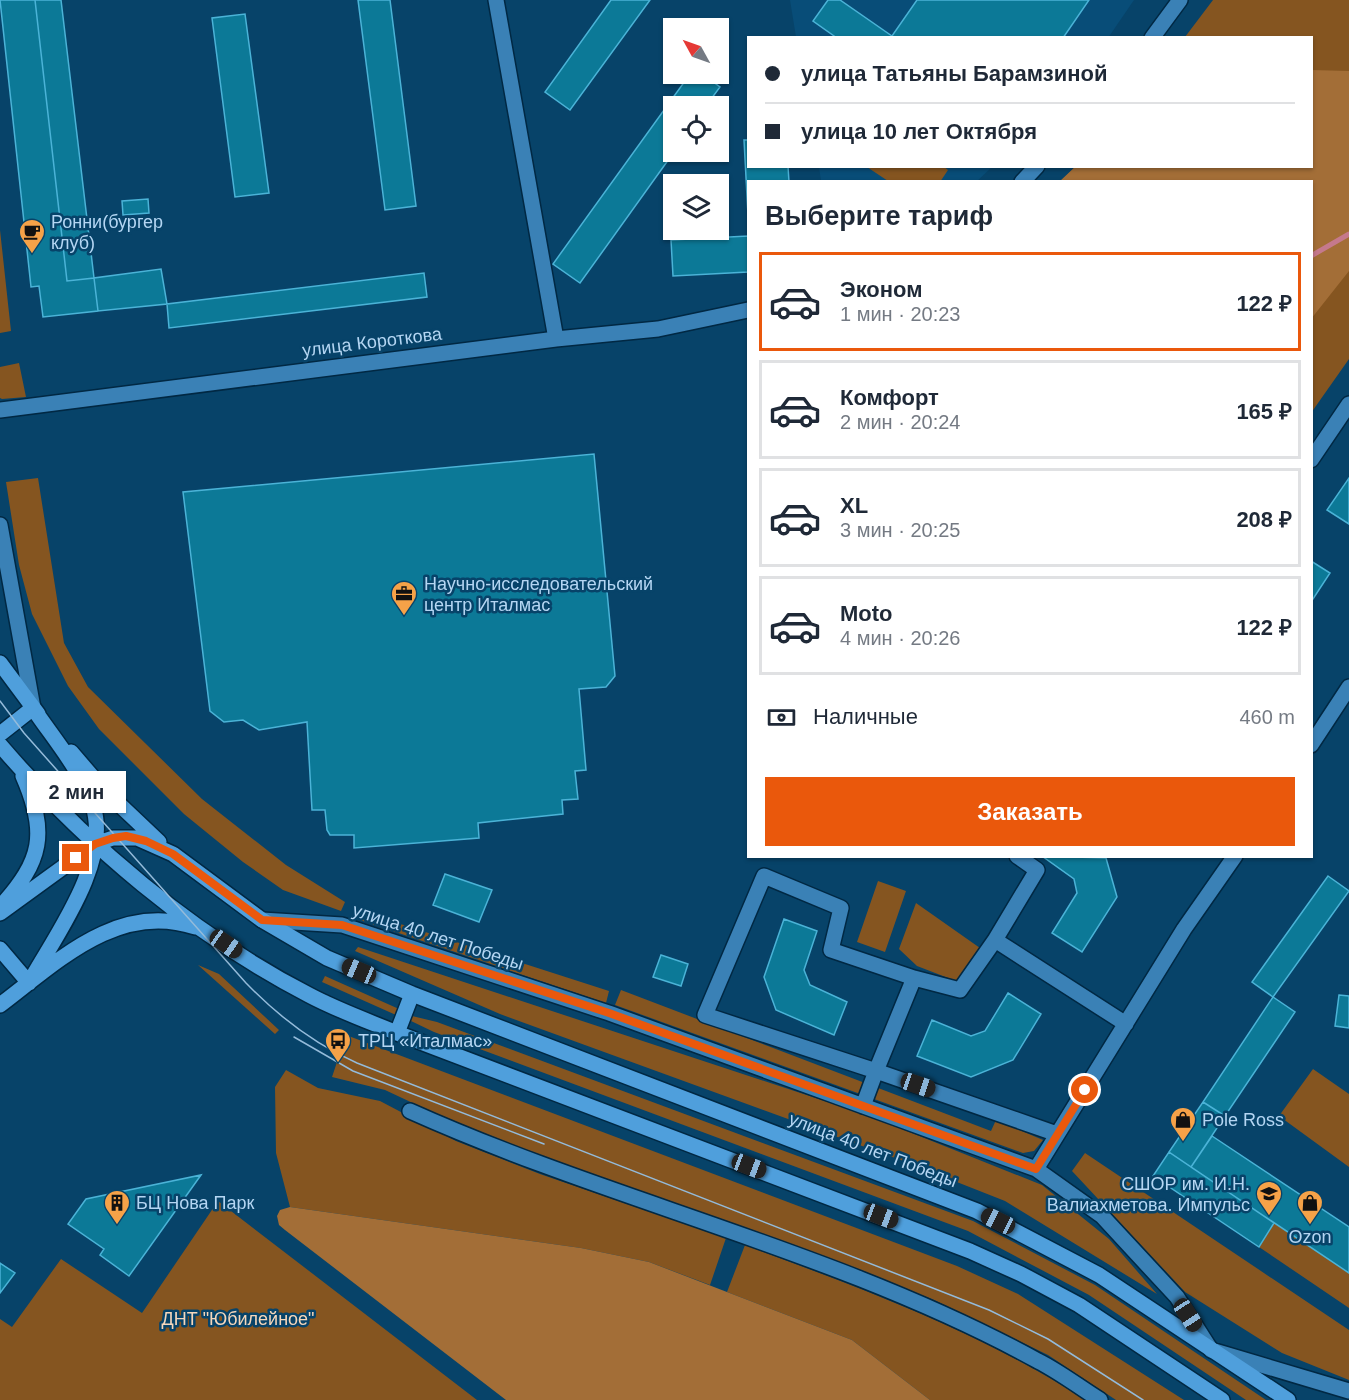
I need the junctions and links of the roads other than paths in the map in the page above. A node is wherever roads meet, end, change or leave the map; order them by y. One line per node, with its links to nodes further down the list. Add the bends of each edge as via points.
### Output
1 (496, 0): 7 (street)
2 (1180, 0): 3 (street)
3 (1153, 36)
4 (1035, 168): 5 (street)
5 (1024, 180)
6 (747, 310): 7 (street, улица Короткова, via 658,329)
7 (556, 339): 9 (street, улица Короткова)
8 (1349, 404): 10 (street)
9 (0, 410)
10 (1313, 457)
11 (0, 525): 14 (street)
12 (0, 663): 14 (main road)
13 (1349, 687): 16 (street)
14 (33, 708): 15 (main road); 19 (main road, via 89,796 96,820); 20 (main road, via 102,788)
15 (0, 734)
16 (1313, 742)
17 (0, 746): 18 (main road)
18 (20, 768): 19 (main road); 23 (main road, via 37,815 39,844 25,876)
19 (95, 844): 20 (main road, via 126,836); 24 (main road); 26 (main road, via 142,884); 30 (main road, via 81,890)
20 (173, 854): 25 (main road)
21 (1020, 858): 27 (street, via 1037,870)
22 (1234, 858): 33 (street)
23 (0, 906)
24 (0, 913)
25 (262, 920): 31 (main road, улица 40 лет Победы, via 327,958); 36 (street, улица 40 лет Победы, via 342,925 609,1013)
26 (212, 934): 30 (main road, via 167,920 126,924 76,947); 34 (main road, via 310,996)
27 (995, 940): 29 (street, via 960,990); 33 (street)
28 (0, 949): 30 (main road)
29 (914, 978): 35 (street); 35 (street, via 831,950 842,908 764,876 705,1015)
30 (29, 983): 32 (main road)
31 (412, 994): 34 (main road); 40 (main road, улица 40 лет Победы, via 977,1211 1098,1275)
32 (0, 1005)
33 (1126, 1024): 38 (street)
34 (397, 1033): 43 (main road, via 970,1251 1079,1305)
35 (876, 1071): 36 (street); 38 (street)
36 (863, 1106): 39 (street, улица 40 лет Победы)
37 (410, 1111): 42 (street, via 462,1134 908,1299 1016,1349)
38 (1057, 1134): 39 (street)
39 (1036, 1169): 40 (street, улица 40 лет Победы, via 1102,1216 1177,1297)
40 (1211, 1350): 41 (street, улица 40 лет Победы); 44 (main road, улица 40 лет Победы)
41 (1349, 1391)
42 (1100, 1400)
43 (1222, 1400)
44 (1287, 1400)

